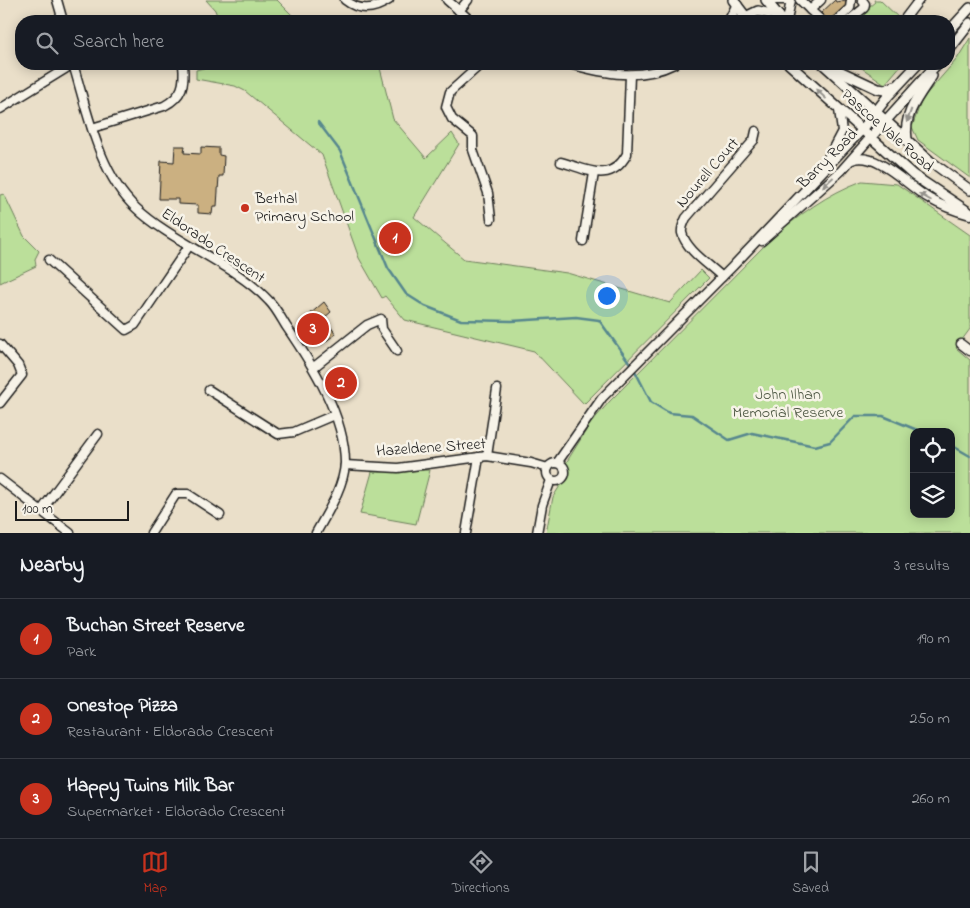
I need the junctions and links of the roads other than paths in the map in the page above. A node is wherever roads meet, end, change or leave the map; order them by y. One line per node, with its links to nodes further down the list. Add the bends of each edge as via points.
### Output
1 (57, 0): 18 (street)
2 (345, 0): 3 (street, via 365,10)
3 (389, 0)
4 (447, 0): 17 (street)
5 (468, 0): 17 (street)
6 (766, 0): 24 (main road)
7 (775, 0): 8 (street)
8 (789, 0): 25 (street)
9 (800, 0): 16 (street)
10 (821, 0): 16 (street)
11 (852, 0): 27 (street, via 850,8)
12 (862, 0): 28 (street, via 864,8)
13 (919, 0): 29 (street)
14 (735, 3): 20 (main road); 21 (main road)
15 (970, 8): 31 (main road)
16 (810, 10): 26 (street)
17 (459, 11): 19 (street)
18 (61, 15)
19 (464, 15)
20 (731, 15)
21 (741, 15)
22 (752, 15): 23 (main road, via 758,11)
23 (770, 15)
24 (779, 15)
25 (784, 15)
26 (815, 15)
27 (842, 15)
28 (855, 15)
29 (908, 15)
30 (970, 23): 32 (main road)
31 (955, 24)
32 (955, 42)
33 (63, 70): 47 (street)
34 (75, 70): 51 (street, Eldorado Crescent)
35 (184, 70): 51 (street, via 182,92 174,101)
36 (474, 70): 62 (street, via 450,92 446,107 452,119 473,136 473,150 488,193)
37 (591, 70): 45 (street)
38 (659, 70): 45 (street)
39 (796, 70): 48 (main road, Pascoe Vale Road, one-way to 39)
40 (830, 70): 49 (main road, Pascoe Vale Road)
41 (837, 70): 46 (main road, via 884,90)
42 (912, 70): 46 (main road, Barry Road)
43 (932, 70): 50 (main road, Barry Road)
44 (934, 70): 55 (main road, one-way to 55, via 910,111 906,125)
45 (630, 75): 58 (street, via 627,154 621,166 612,171)
46 (897, 86): 49 (main road, Barry Road)
47 (0, 109)
48 (839, 110): 52 (main road, Pascoe Vale Road); 59 (street, via 842,131)
49 (876, 112): 50 (main road, Pascoe Vale Road); 52 (main road, Barry Road)
50 (885, 120): 54 (main road, Barry Road); 55 (main road, Pascoe Vale Road)
51 (92, 128): 64 (street, Eldorado Crescent, via 118,185 135,208)
52 (862, 130): 54 (main road, Pascoe Vale Road); 59 (street, Barry Road)
53 (756, 131): 67 (street, Nourell Court, via 754,140 686,218 682,227 682,234 690,247)
54 (871, 137): 56 (street, Barry Road); 61 (main road, Pascoe Vale Road, via 919,179)
55 (907, 141): 60 (main road, Pascoe Vale Road, via 944,173)
56 (850, 161): 61 (street, one-way to 56, via 930,200 880,165 863,158); 66 (street, Barry Road, one-way to 66)
57 (561, 162): 58 (street)
58 (594, 173): 63 (street)
59 (813, 183): 66 (street, Barry Road)
60 (970, 190)
61 (970, 214)
62 (491, 219)
63 (583, 241)
64 (189, 246): 65 (street, via 135,325 126,330); 72 (street, Eldorado Crescent, via 269,301)
65 (49, 260)
66 (732, 267): 67 (street, Barry Road)
67 (722, 277): 79 (street, Barry Road, via 587,417)
68 (0, 344): 75 (street, via 18,364 22,374)
69 (962, 344): 70 (street)
70 (970, 350)
71 (397, 351): 72 (street, via 382,330 381,319 367,325)
72 (314, 367): 76 (street, Eldorado Crescent)
73 (497, 389): 78 (street)
74 (209, 390): 76 (street, via 278,434 294,432)
75 (0, 403)
76 (334, 416): 80 (street, Eldorado Crescent, via 342,440)
77 (98, 434): 84 (street)
78 (483, 456): 80 (street, Hazeldene Street, via 398,468); 81 (street, Hazeldene Street); 89 (street)
79 (557, 463): 81 (street); 83 (street, via 564,468 564,476 557,481)
80 (345, 465): 88 (street, Eldorado Crescent, via 332,504)
81 (548, 468): 83 (street)
82 (0, 479): 84 (street)
83 (551, 480): 90 (street)
84 (42, 511): 86 (street)
85 (220, 515): 87 (street, via 188,494 176,494)
86 (70, 533)
87 (151, 533)
88 (316, 533)
89 (466, 533)
90 (537, 533)

